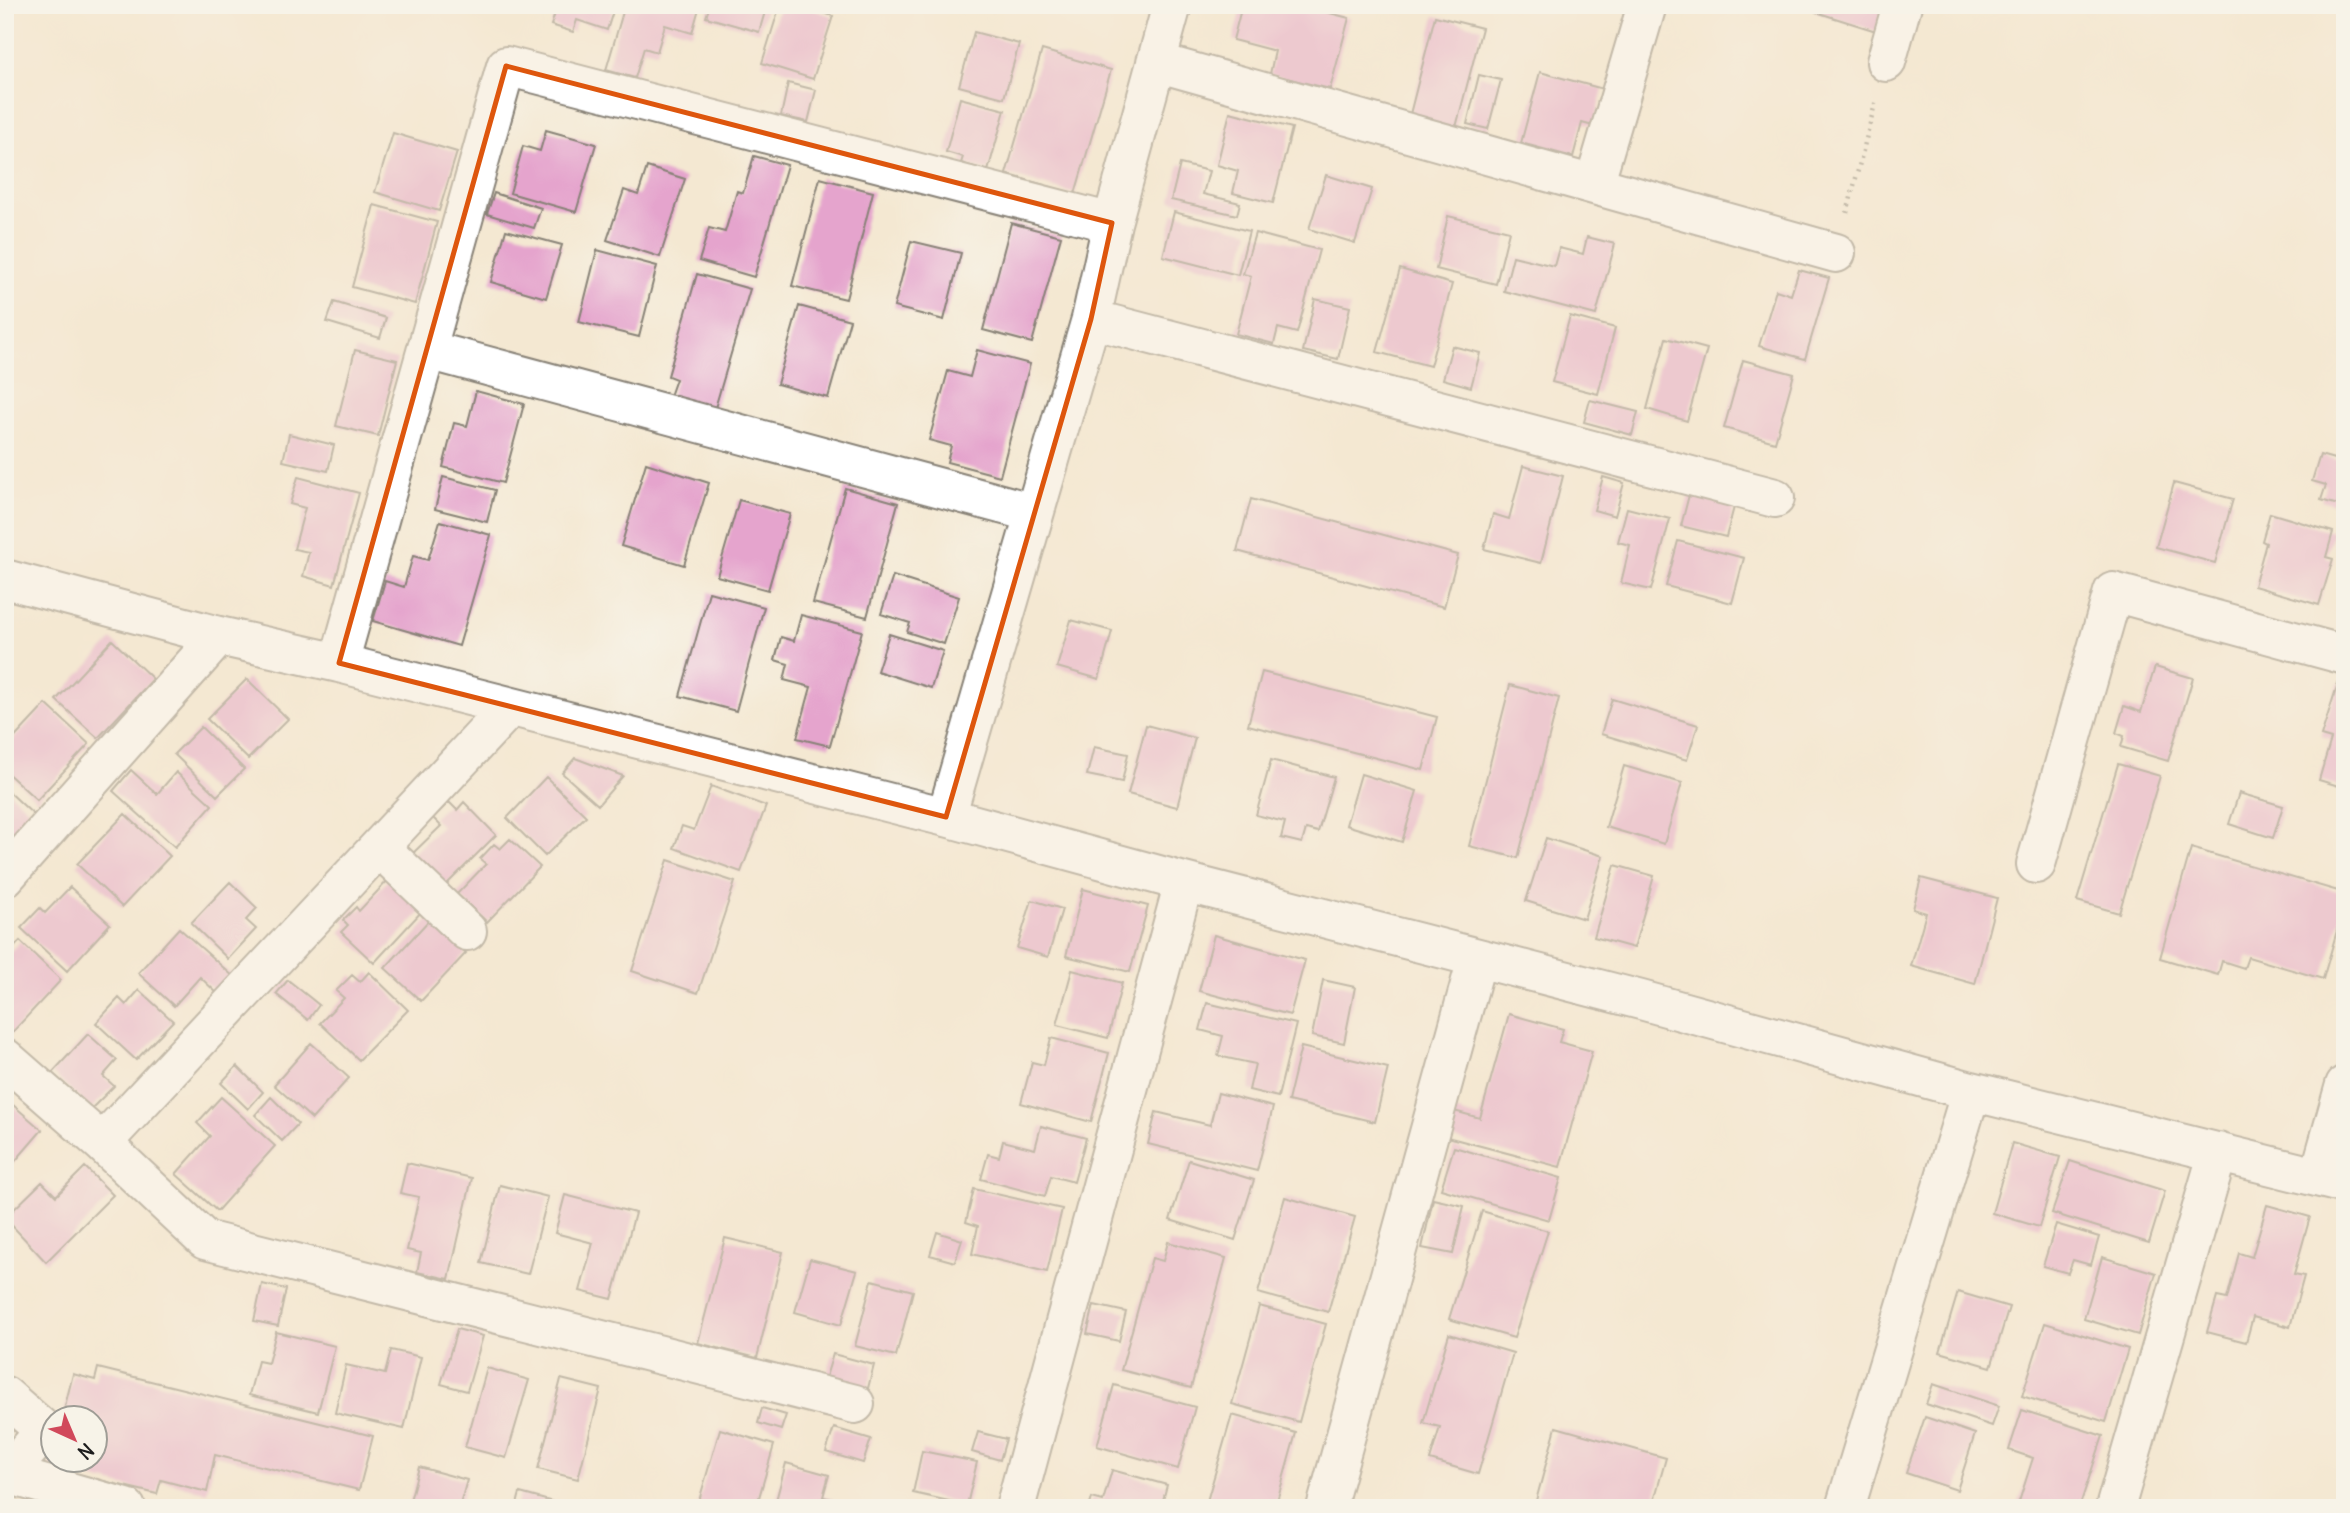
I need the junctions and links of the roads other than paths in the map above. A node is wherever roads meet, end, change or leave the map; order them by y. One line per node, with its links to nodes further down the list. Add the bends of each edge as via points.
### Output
1 (1172, 5): 4 (street)
2 (1647, 5): 6 (street)
3 (1902, 5): 5 (street)
4 (1156, 62): 6 (street); 7 (street)
5 (1886, 62)
6 (1594, 185): 8 (street)
7 (1112, 223): 9 (street); 10 (street, via 506,66)
8 (1836, 253)
9 (1091, 319): 11 (street); 12 (street)
10 (428, 350): 12 (street); 16 (street)
11 (1775, 498)
12 (1034, 513): 18 (street)
13 (5, 579): 14 (street)
14 (219, 636): 16 (street); 21 (street)
15 (2345, 655): 20 (street, via 2113,592)
16 (339, 663): 17 (street)
17 (510, 707): 18 (street); 19 (street)
18 (946, 817): 22 (street)
19 (379, 847): 23 (street); 28 (street)
20 (2036, 864)
21 (5, 877)
22 (1184, 882): 24 (street); 35 (street)
23 (467, 931)
24 (1477, 958): 27 (street); 36 (street)
25 (5, 1058): 28 (street)
26 (2345, 1085): 30 (street)
27 (1971, 1091): 29 (street); 37 (street)
28 (102, 1143): 32 (street, via 205,1240)
29 (2218, 1152): 30 (street); 38 (street)
30 (2332, 1180)
31 (5, 1396): 33 (street, via 45,1432)
32 (855, 1404)
33 (6, 1475): 34 (street)
34 (126, 1508)
35 (1015, 1508)
36 (1326, 1508)
37 (1844, 1508)
38 (2115, 1508)

